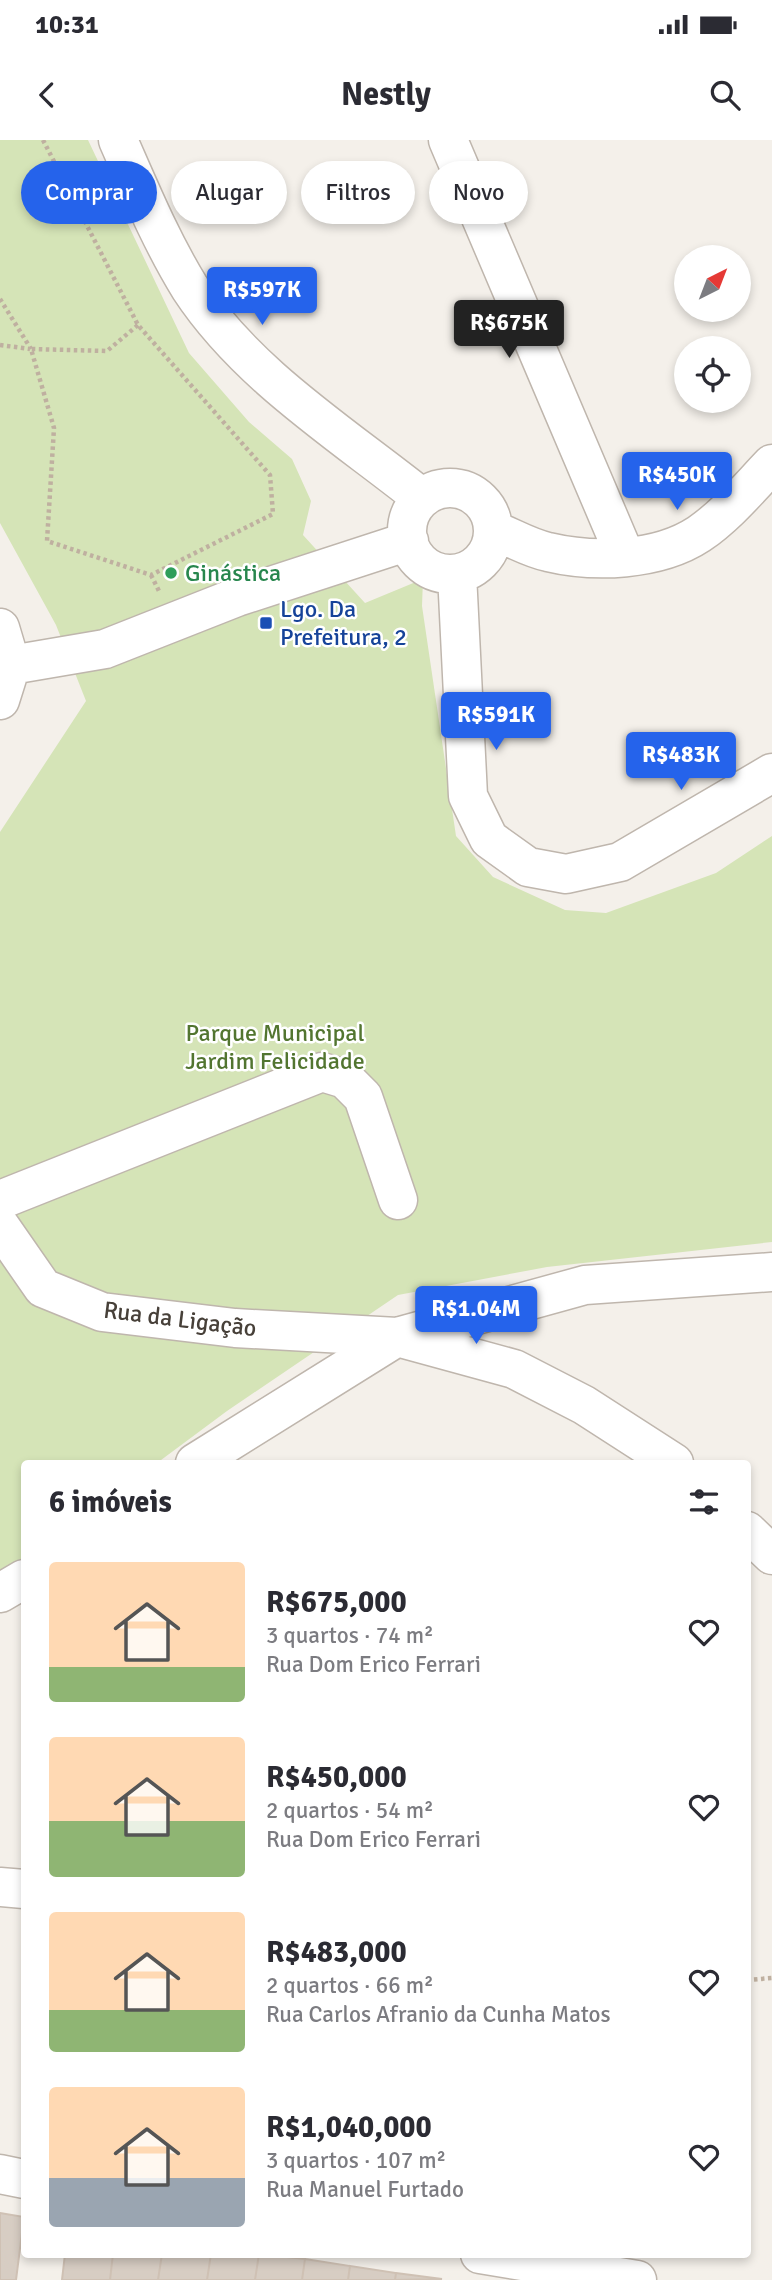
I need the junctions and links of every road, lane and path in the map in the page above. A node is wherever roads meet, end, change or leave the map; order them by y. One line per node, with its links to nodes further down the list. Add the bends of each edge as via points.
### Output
1 (43, 140): 5 (path)
2 (118, 140): 9 (street, via 164,245 227,334 304,407)
3 (448, 140): 12 (street)
4 (0, 299): 7 (path)
5 (138, 325): 7 (path, via 107,351); 7 (path, via 271,475 273,514 151,575 47,541 54,428)
6 (0, 345): 7 (path)
7 (31, 349)
8 (772, 464): 12 (street, via 698,535 667,549)
9 (422, 498): 10 (street, via 434,490 461,490 484,506); 11 (street, via 407,523)
10 (493, 530): 12 (street, via 545,552); 13 (street, via 486,555 468,571)
11 (409, 541): 13 (street, via 417,557 432,570); 15 (street, via 237,597)
12 (625, 556)
13 (457, 574): 16 (street, via 468,796 489,839 528,867 566,874 620,862)
14 (0, 628): 15 (street)
15 (6, 682)
16 (772, 773)
17 (0, 1200): 18 (street, via 322,1072 345,1079 363,1097)
18 (398, 1200)
19 (0, 1226): 21 (street, Rua da Ligação, via 43,1288 102,1312 235,1328)
20 (772, 1272): 21 (street, via 585,1285)
21 (397, 1337): 22 (street); 23 (street, via 514,1369 584,1405)
22 (200, 1460)
23 (669, 1460)
24 (751, 1535): 25 (street)
25 (772, 1555)
26 (0, 1887): 27 (street)
27 (21, 1889)
28 (772, 1978): 29 (path)
29 (751, 1980)
30 (0, 2174): 31 (street)
31 (21, 2178)
32 (504, 2258): 34 (street)
33 (653, 2258): 35 (street)
34 (637, 2280)
35 (654, 2280)

